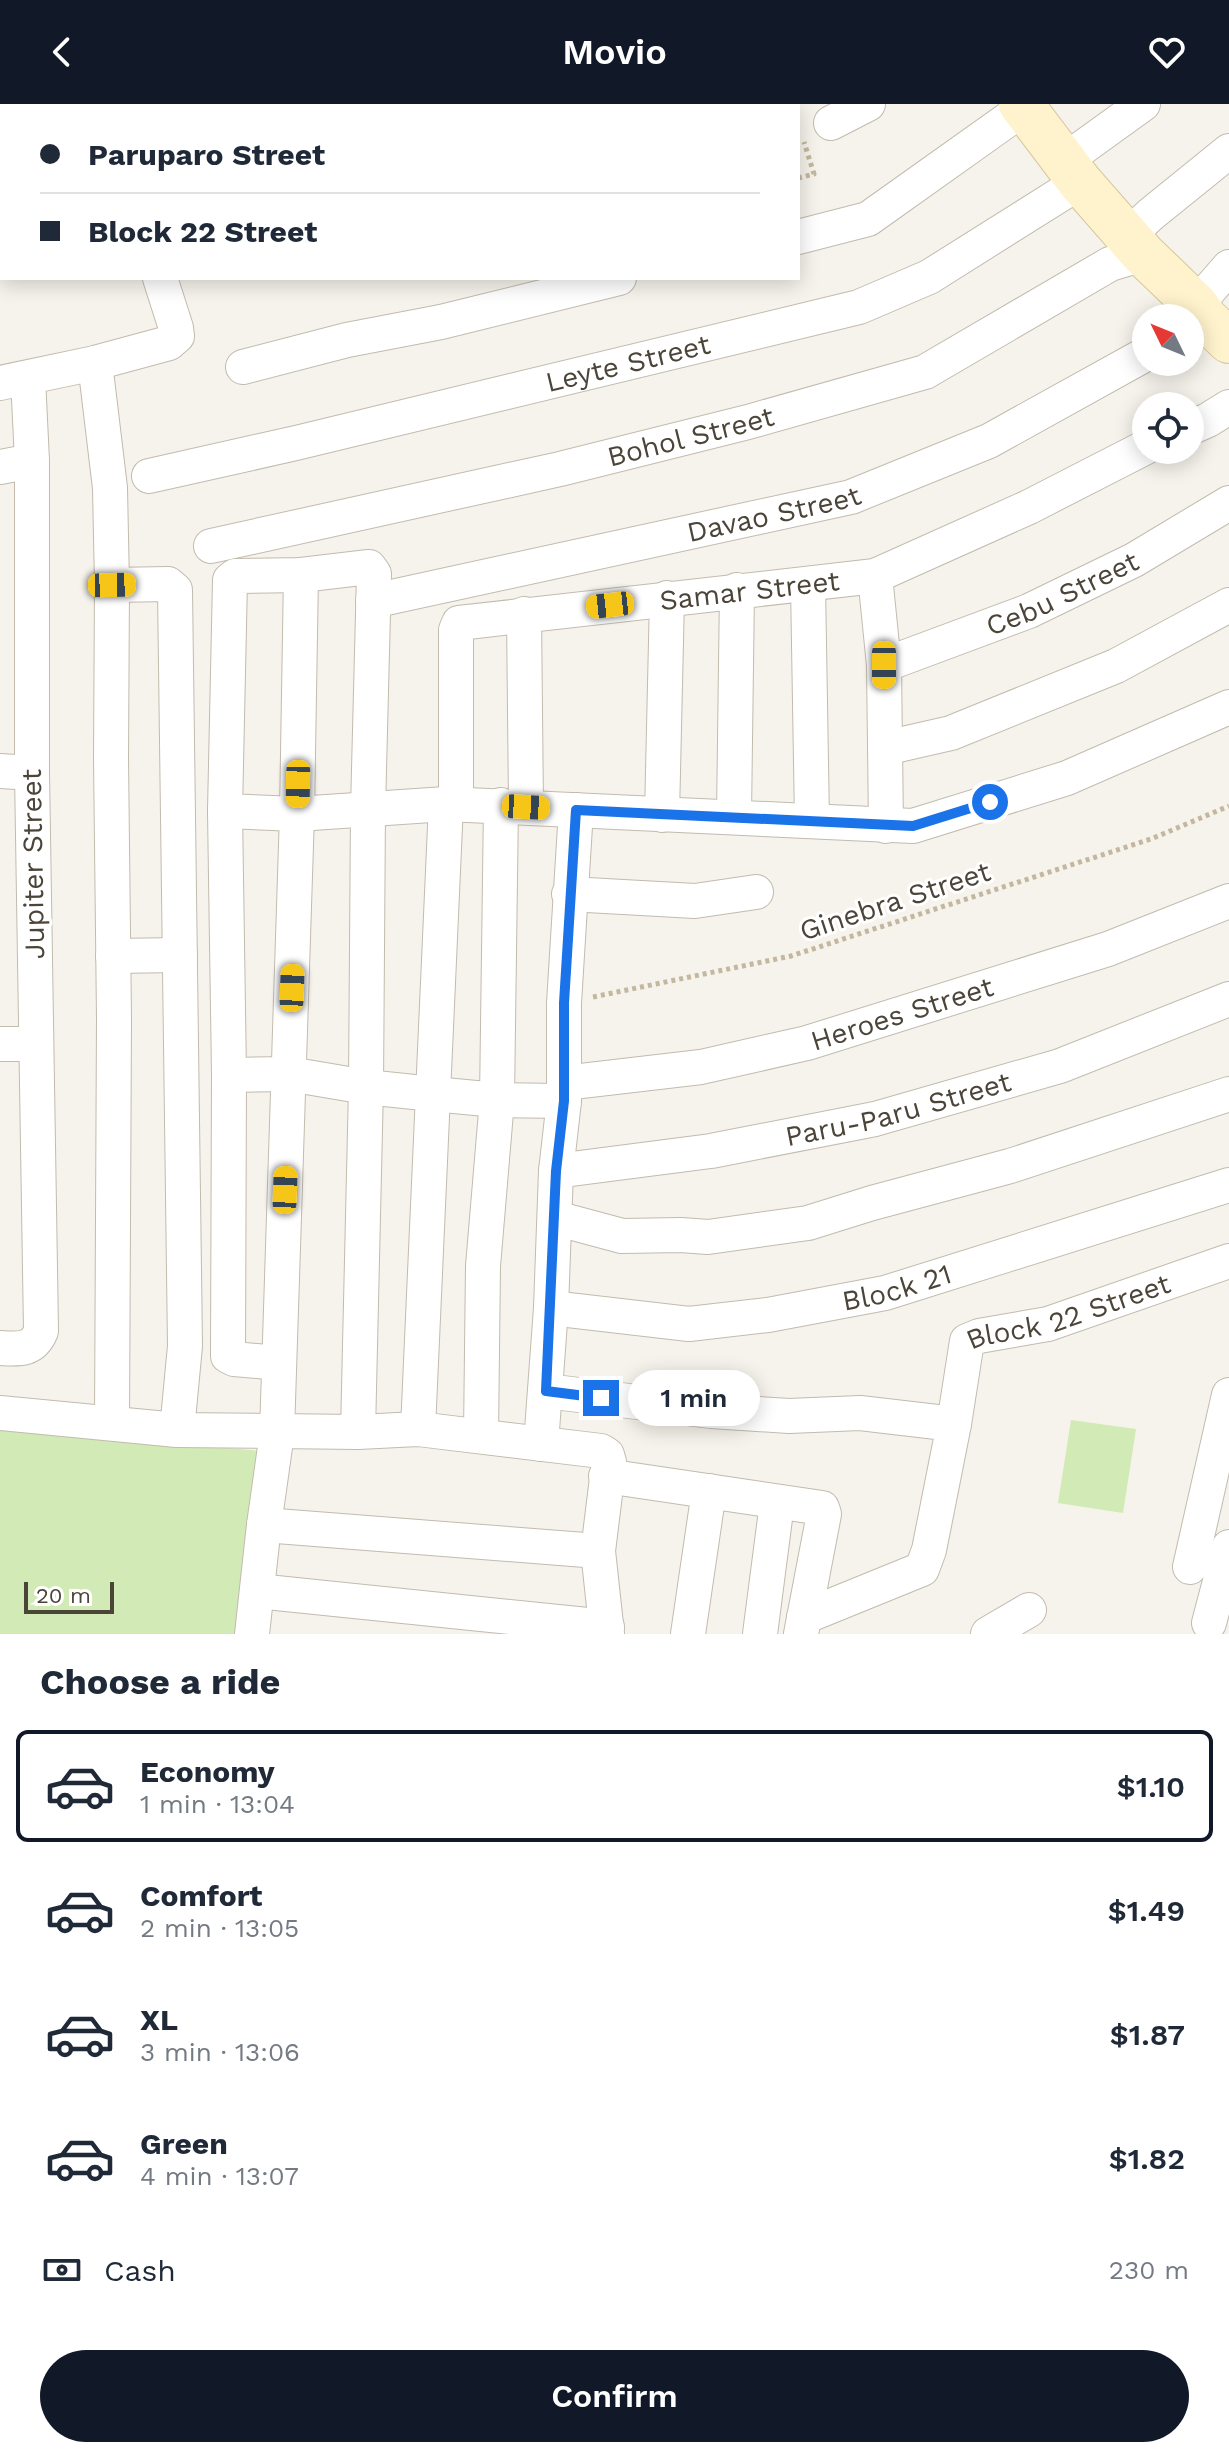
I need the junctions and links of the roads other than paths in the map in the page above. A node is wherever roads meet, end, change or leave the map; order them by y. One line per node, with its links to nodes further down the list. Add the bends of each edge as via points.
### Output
1 (868, 104): 4 (street)
2 (1143, 104): 6 (street, Leyte Street)
3 (1022, 106): 6 (street); 7 (street, via 868,219)
4 (816, 126)
5 (1229, 151): 8 (street, Bohol Street, via 1150,215)
6 (1072, 172): 8 (street); 21 (street, Leyte Street, via 929,277 859,307)
7 (800, 236)
8 (1136, 245): 12 (street); 23 (street, Bohol Street, via 925,372 560,469)
9 (1229, 267): 12 (street)
10 (161, 280): 14 (street, via 177,336 169,343)
11 (611, 280): 15 (street)
12 (1205, 323)
13 (1132, 362): 30 (street, Davao Street, via 989,441 851,497)
14 (95, 363): 16 (street); 26 (street, via 110,488)
15 (243, 367)
16 (14, 380): 20 (street, Jupiter Street)
17 (1229, 407): 18 (street)
18 (1204, 422)
19 (1132, 454): 25 (street, Samar Street)
20 (16, 464): 36 (street, Jupiter Street)
21 (149, 476)
22 (1229, 503): 33 (street, Cebu Street, via 1134,560 1029,611)
23 (211, 546)
24 (301, 575): 30 (street, via 369,567 374,574); 41 (street, via 230,580); 42 (street)
25 (875, 576): 27 (street, Samar Street); 33 (street)
26 (112, 585): 50 (street, via 168,584 175,590); 51 (street)
27 (808, 585): 28 (street, Samar Street); 45 (street)
28 (737, 590): 29 (street, Samar Street); 44 (street)
29 (667, 598): 32 (street, Samar Street); 43 (street)
30 (373, 601): 39 (street)
31 (1229, 605): 35 (street, via 1116,666 951,733)
32 (524, 614): 37 (street, Samar Street, via 456,626); 38 (street)
33 (884, 665): 35 (street)
34 (1229, 707): 46 (street, via 1067,778 913,826)
35 (885, 748): 46 (street)
36 (16, 772): 54 (street, Jupiter Street)
37 (451, 804): 38 (street); 39 (street); 59 (street)
38 (513, 806): 40 (street); 61 (street)
39 (368, 809): 42 (street); 57 (street)
40 (576, 810): 43 (street); 48 (street)
41 (225, 811): 42 (street); 56 (street)
42 (297, 814): 55 (street)
43 (662, 815): 44 (street)
44 (734, 816): 45 (street)
45 (812, 821): 46 (street)
46 (886, 826)
47 (756, 892): 48 (street, via 695,901)
48 (569, 894): 58 (street)
49 (1229, 901): 58 (street, Heroes Street, via 1108,949 807,1043)
50 (180, 955): 51 (street); 75 (street, via 185,1346)
51 (113, 956): 72 (street)
52 (1229, 999): 62 (street, Paru-Paru Street, via 1060,1066 875,1119 711,1151)
53 (0, 1044): 54 (street)
54 (35, 1044): 67 (street, Jupiter Street, via 41,1331 37,1340)
55 (289, 1074): 56 (street, Heroes Street); 57 (street, Heroes Street); 68 (street)
56 (229, 1075): 68 (street, via 228,1356)
57 (366, 1087): 59 (street, Heroes Street); 76 (street)
58 (564, 1092): 61 (street, Heroes Street); 62 (street)
59 (433, 1094): 61 (street, Heroes Street); 74 (street)
60 (1229, 1094): 64 (street, via 1010,1166 808,1223 708,1237 622,1236)
61 (497, 1100): 78 (street, via 483,1266)
62 (556, 1171): 64 (street)
63 (1229, 1185): 66 (street, Block 21, via 885,1293 768,1315 689,1324)
64 (555, 1218): 66 (street)
65 (1229, 1261): 73 (street, Block 22 Street, via 1048,1324 967,1341)
66 (551, 1308): 69 (street)
67 (15, 1348)
68 (279, 1363): 77 (street)
69 (546, 1391): 73 (street, via 711,1411 860,1413); 79 (street)
70 (1229, 1395): 86 (street)
71 (0, 1413): 72 (street)
72 (112, 1423): 75 (street)
73 (954, 1424): 89 (street, via 922,1569)
74 (418, 1429): 76 (street); 78 (street)
75 (177, 1430): 77 (street)
76 (358, 1432): 77 (street)
77 (277, 1433): 83 (street)
78 (481, 1435): 79 (street)
79 (541, 1444): 80 (street, via 601,1451 609,1462)
80 (606, 1476): 81 (street); 85 (street)
81 (709, 1491): 82 (street); 93 (street)
82 (777, 1503): 89 (street, via 817,1506 824,1514); 94 (street)
83 (264, 1525): 85 (street); 87 (street)
84 (1229, 1547): 91 (street)
85 (598, 1551): 90 (street)
86 (1190, 1567)
87 (257, 1591): 90 (street); 92 (street)
88 (1029, 1610): 95 (street)
89 (802, 1626)
90 (607, 1630)
91 (1208, 1630)
92 (252, 1634)
93 (688, 1634)
94 (760, 1634)
95 (988, 1634)

